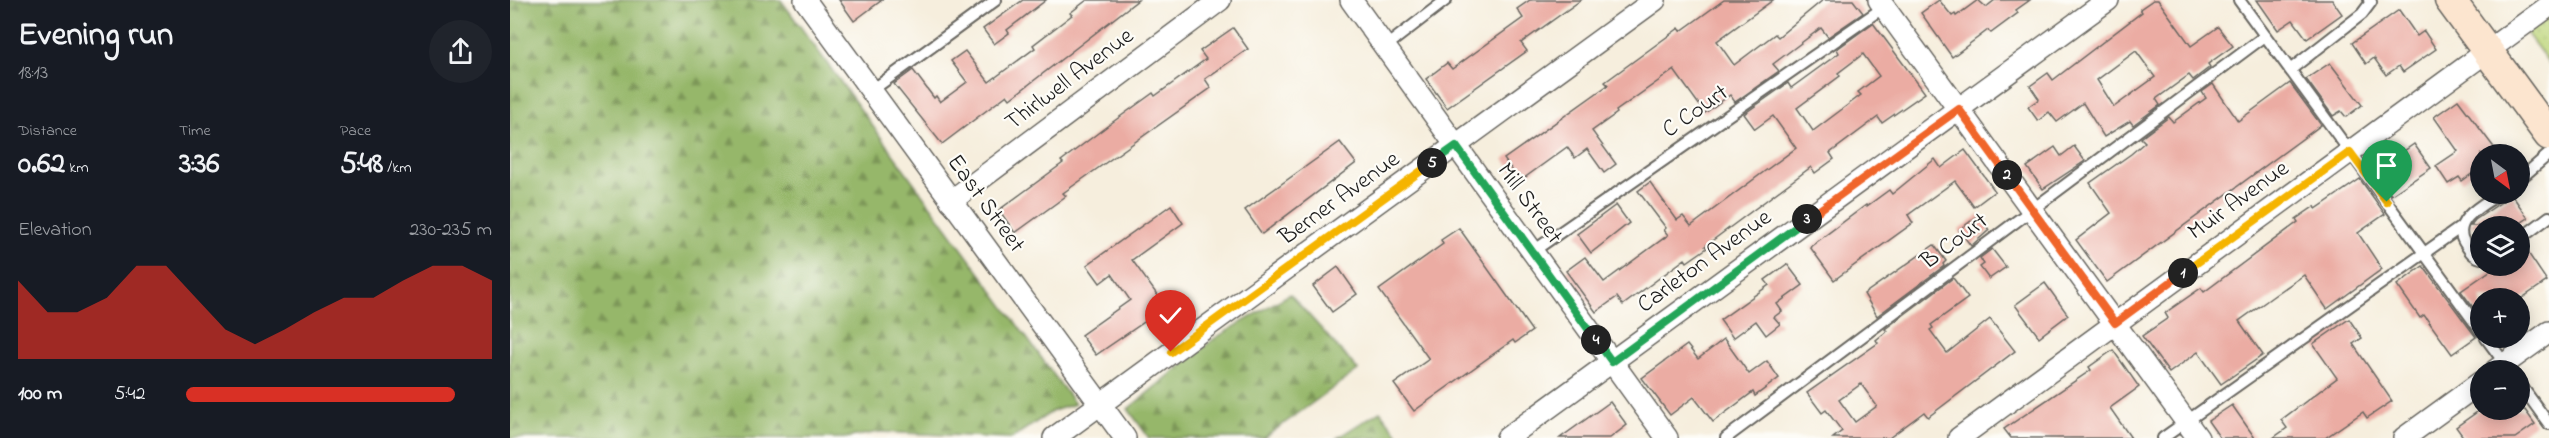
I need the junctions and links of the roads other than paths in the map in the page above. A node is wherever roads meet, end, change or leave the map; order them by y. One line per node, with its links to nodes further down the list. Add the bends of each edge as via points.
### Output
1 (805, 0): 17 (street, East Street)
2 (996, 0): 17 (lane)
3 (1220, 0): 24 (street, Thirlwell Avenue)
4 (1351, 0): 14 (street, Mill Street)
5 (1446, 0): 14 (lane)
6 (1655, 0): 20 (street, Berner Avenue)
7 (2108, 0): 18 (street, Carleton Avenue)
8 (2239, 0): 13 (lane)
9 (2369, 0): 16 (lane, via 2362,14)
10 (2450, 0): 15 (main road)
11 (1882, 3): 18 (street); 30 (lane, C Court)
12 (2549, 6): 15 (street, Muir Avenue)
13 (2265, 36): 16 (lane); 26 (lane, B Court)
14 (1385, 47): 20 (street, Mill Street)
15 (2488, 51): 19 (main road); 21 (street, Muir Avenue)
16 (2290, 70): 21 (lane)
17 (871, 91): 24 (street, East Street)
18 (1959, 109): 26 (street); 37 (street, Carleton Avenue)
19 (2549, 135)
20 (1456, 146): 30 (street, Mill Street); 40 (street, Berner Avenue)
21 (2350, 152): 32 (lane); 34 (street, Muir Avenue)
22 (2549, 154): 23 (lane)
23 (2530, 170)
24 (951, 201): 40 (street, East Street)
25 (2485, 204): 28 (lane, via 2466,218)
26 (2033, 210): 34 (street); 47 (lane, B Court)
27 (2549, 217): 29 (lane)
28 (2461, 227): 31 (lane, via 2461,237); 32 (lane)
29 (2530, 231)
30 (1532, 252): 37 (street, Mill Street)
31 (2470, 252)
32 (2424, 253): 33 (lane); 41 (lane)
33 (2470, 316)
34 (2115, 323): 41 (street); 48 (street, Muir Avenue)
35 (2549, 332): 36 (street)
36 (2514, 360)
37 (1612, 362): 45 (street, Carleton Avenue); 46 (street, Mill Street)
38 (2470, 390): 51 (street)
39 (2530, 398): 42 (lane)
40 (1100, 404): 43 (street, Berner Avenue); 44 (street, East Street)
41 (2186, 421): 49 (lane); 50 (street)
42 (2549, 424)
43 (1054, 438)
44 (1125, 438)
45 (1507, 438)
46 (1667, 438)
47 (1726, 438)
48 (1959, 438)
49 (2163, 438)
50 (2198, 438)
51 (2403, 438)

